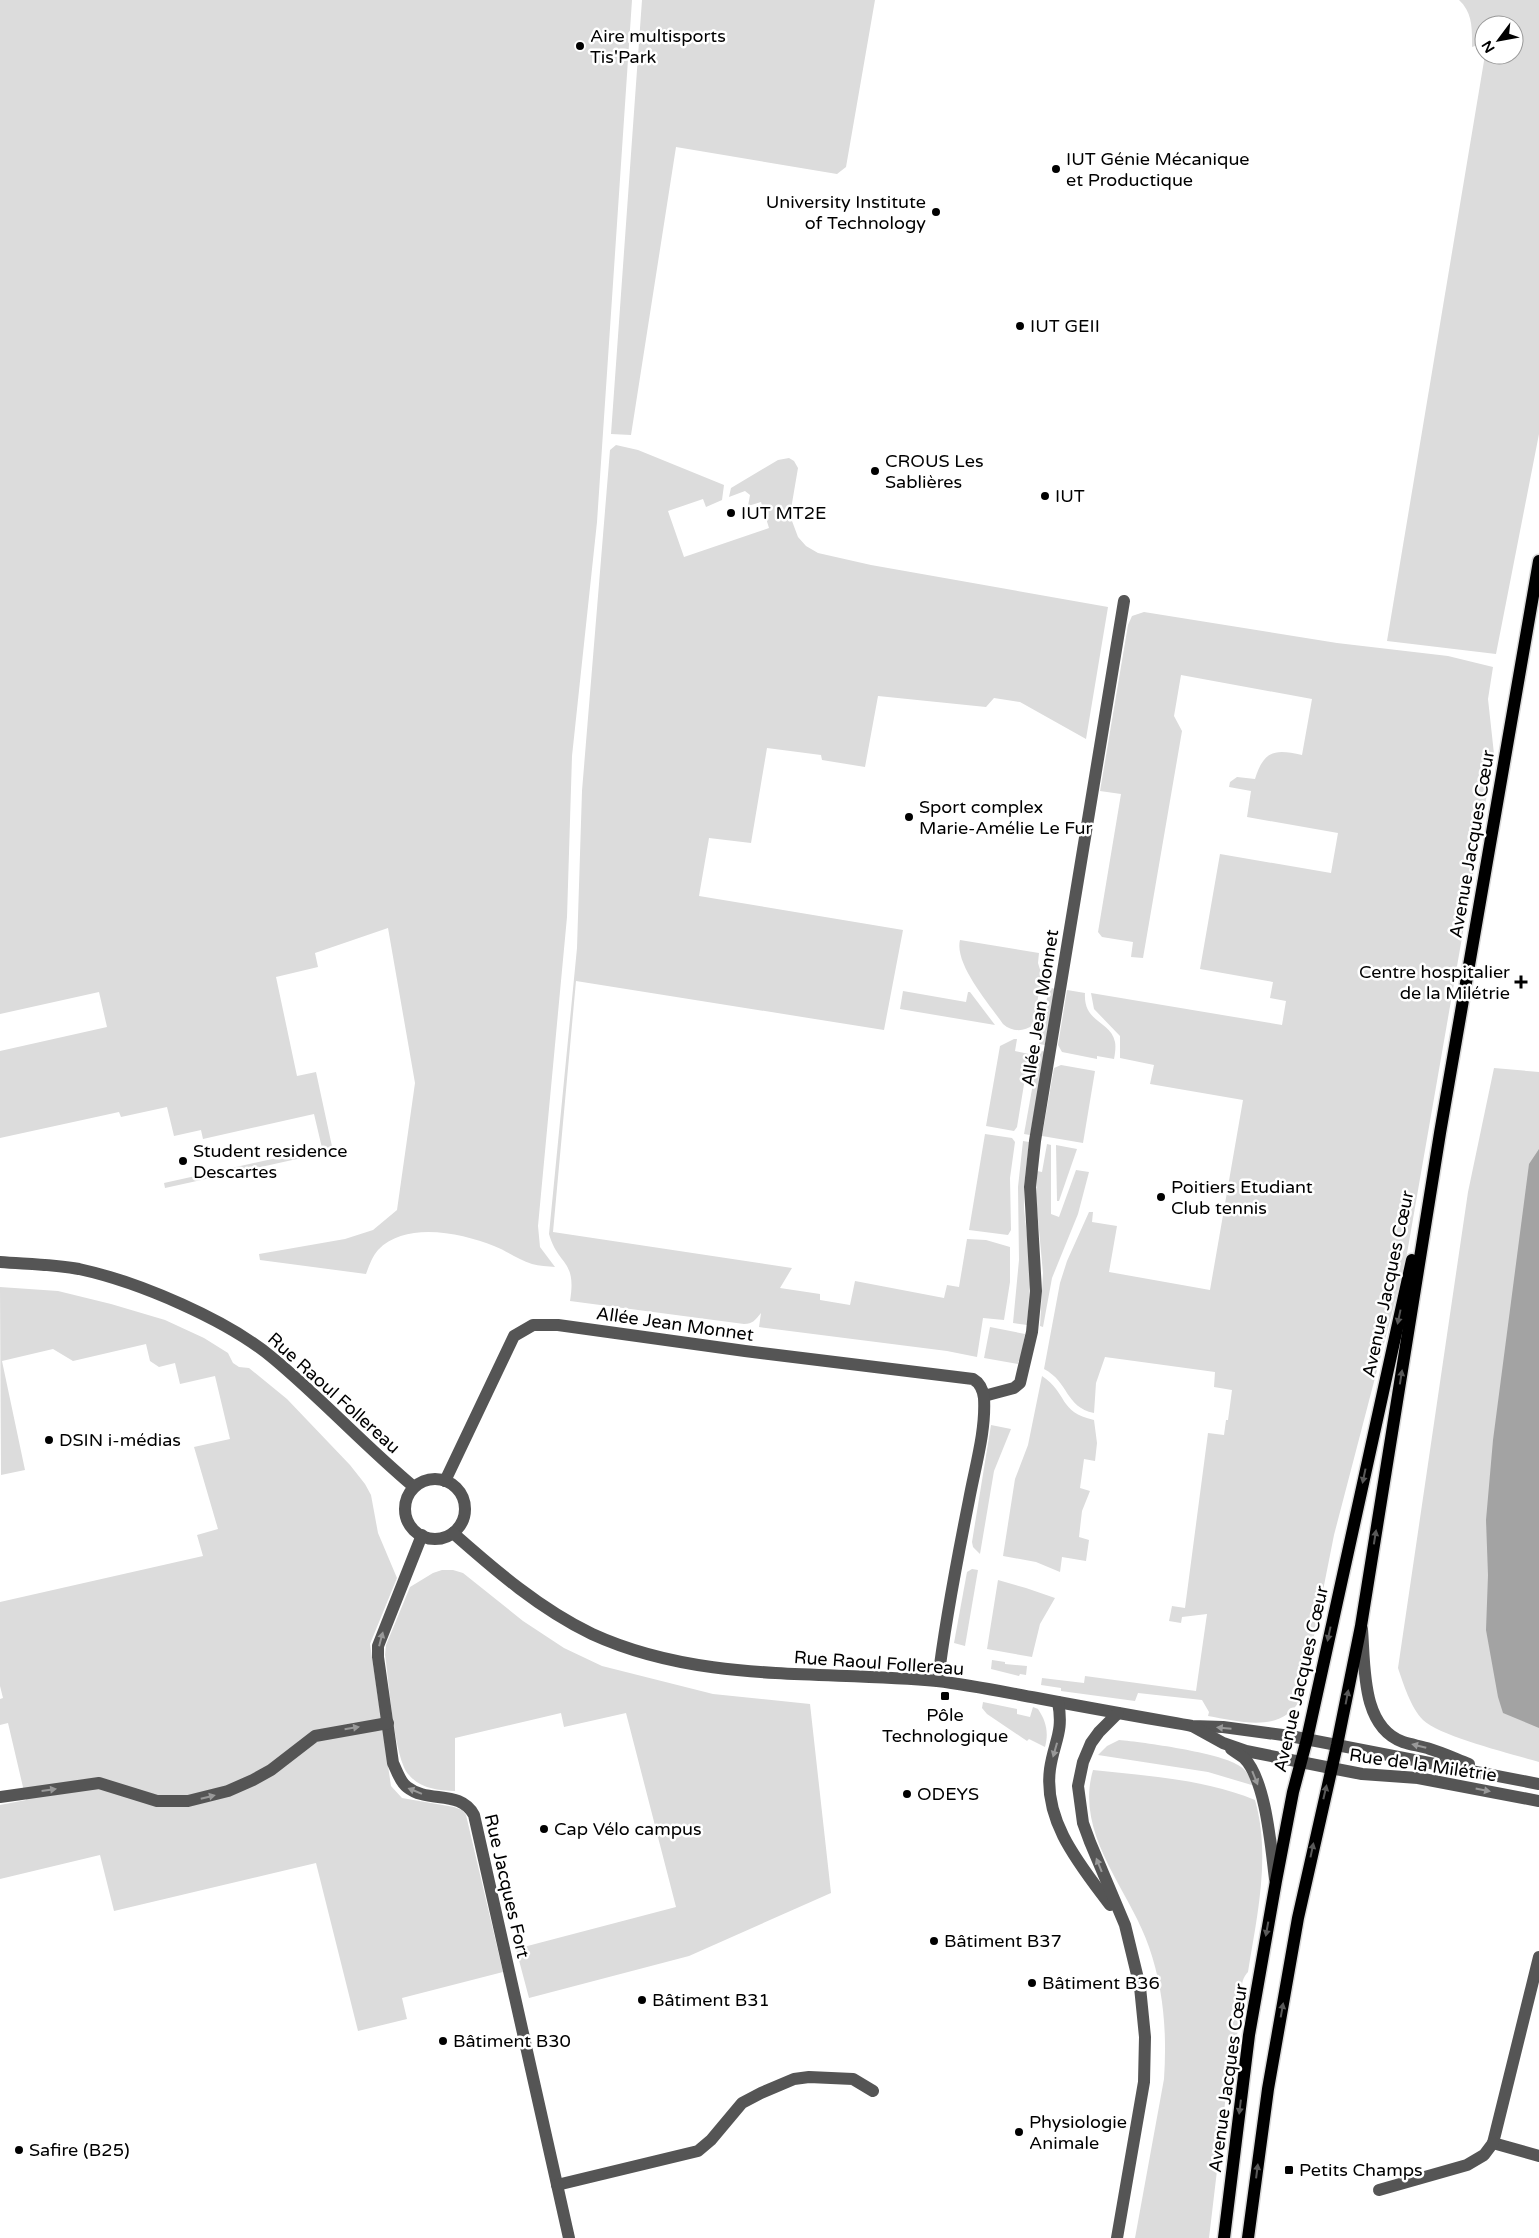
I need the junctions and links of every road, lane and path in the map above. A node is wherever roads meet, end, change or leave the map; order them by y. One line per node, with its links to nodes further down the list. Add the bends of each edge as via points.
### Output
1 (1539, 561): 3 (main road, Avenue Jacques Cœur)
2 (1124, 601): 5 (street, Allée Jean Monnet, via 1035,1141 1030,1188 1036,1291 1032,1332 1020,1383 1014,1388)
3 (1440, 1133): 10 (main road, Avenue Jacques Cœur, one-way to 3); 16 (main road, Avenue Jacques Cœur, one-way to 16)
4 (0, 1262): 7 (street, Rue Raoul Follereau, via 51,1265 108,1276 216,1321 274,1358)
5 (984, 1396): 6 (street, Allée Jean Monnet, via 977,1381 968,1378 538,1324 528,1326 514,1336); 11 (street, via 979,1448)
6 (445, 1481): 7 (street, via 429,1480); 8 (street, via 461,1494 465,1506 463,1520)
7 (414, 1488): 9 (street, via 406,1501 406,1516)
8 (453, 1532): 9 (street, via 437,1539); 11 (street, Rue Raoul Follereau, via 518,1588 556,1614 592,1634 624,1646 724,1670)
9 (422, 1536): 14 (street, Rue Jacques Fort, one-way to 9, via 378,1646)
10 (1361, 1626): 18 (main road, Avenue Jacques Cœur, one-way to 10); 21 (street, one-way to 10, via 1431,1749 1402,1742 1384,1730 1368,1695)
11 (938, 1681): 12 (street, Rue Raoul Follereau)
12 (1058, 1702): 13 (street, Rue Raoul Follereau); 26 (street, one-way to 26, via 1061,1729 1049,1782 1055,1819 1075,1855)
13 (1118, 1713): 15 (street, Rue Raoul Follereau); 26 (street, one-way to 13, via 1083,1823 1078,1786 1091,1743)
14 (388, 1723): 23 (street, one-way to 14, via 99,1783 157,1801 188,1801 228,1791 253,1780 315,1736); 31 (street, Rue Jacques Fort, one-way to 14, via 474,1815 463,1801 426,1795 407,1788 393,1763)
15 (1192, 1726): 16 (street, Rue Raoul Follereau, one-way to 15, via 1223,1727); 17 (street)
16 (1306, 1739): 18 (street, Rue Raoul Follereau); 19 (main road, Avenue Jacques Cœur)
17 (1223, 1743): 19 (street, Rue de la Milétrie); 25 (street, one-way to 25, via 1243,1758 1256,1777 1267,1820)
18 (1338, 1745): 20 (main road, Avenue Jacques Cœur); 21 (street, Rue de la Milétrie)
19 (1301, 1762): 20 (street, Rue de la Milétrie); 25 (main road, Avenue Jacques Cœur)
20 (1331, 1768): 24 (street, Rue de la Milétrie, one-way to 24, via 1418,1778); 36 (main road, Avenue Jacques Cœur, one-way to 20, via 1268,2089 1294,1937)
21 (1497, 1775): 22 (street, Rue de la Milétrie)
22 (1539, 1784)
23 (0, 1797)
24 (1539, 1801)
25 (1276, 1881): 35 (main road, Avenue Jacques Cœur, one-way to 35, via 1249,2035)
26 (1125, 1925): 34 (street, via 1140,1987 1145,2037 1144,2082)
27 (1539, 1957): 29 (street)
28 (873, 2092): 31 (street, via 853,2078 794,2079 742,2103 712,2140 698,2151)
29 (1493, 2143): 30 (street); 32 (street, via 1484,2155 1467,2165)
30 (1539, 2156)
31 (557, 2185): 33 (street, Rue Jacques Fort)
32 (1379, 2190)
33 (569, 2238)
34 (1118, 2238)
35 (1224, 2238)
36 (1248, 2238)

